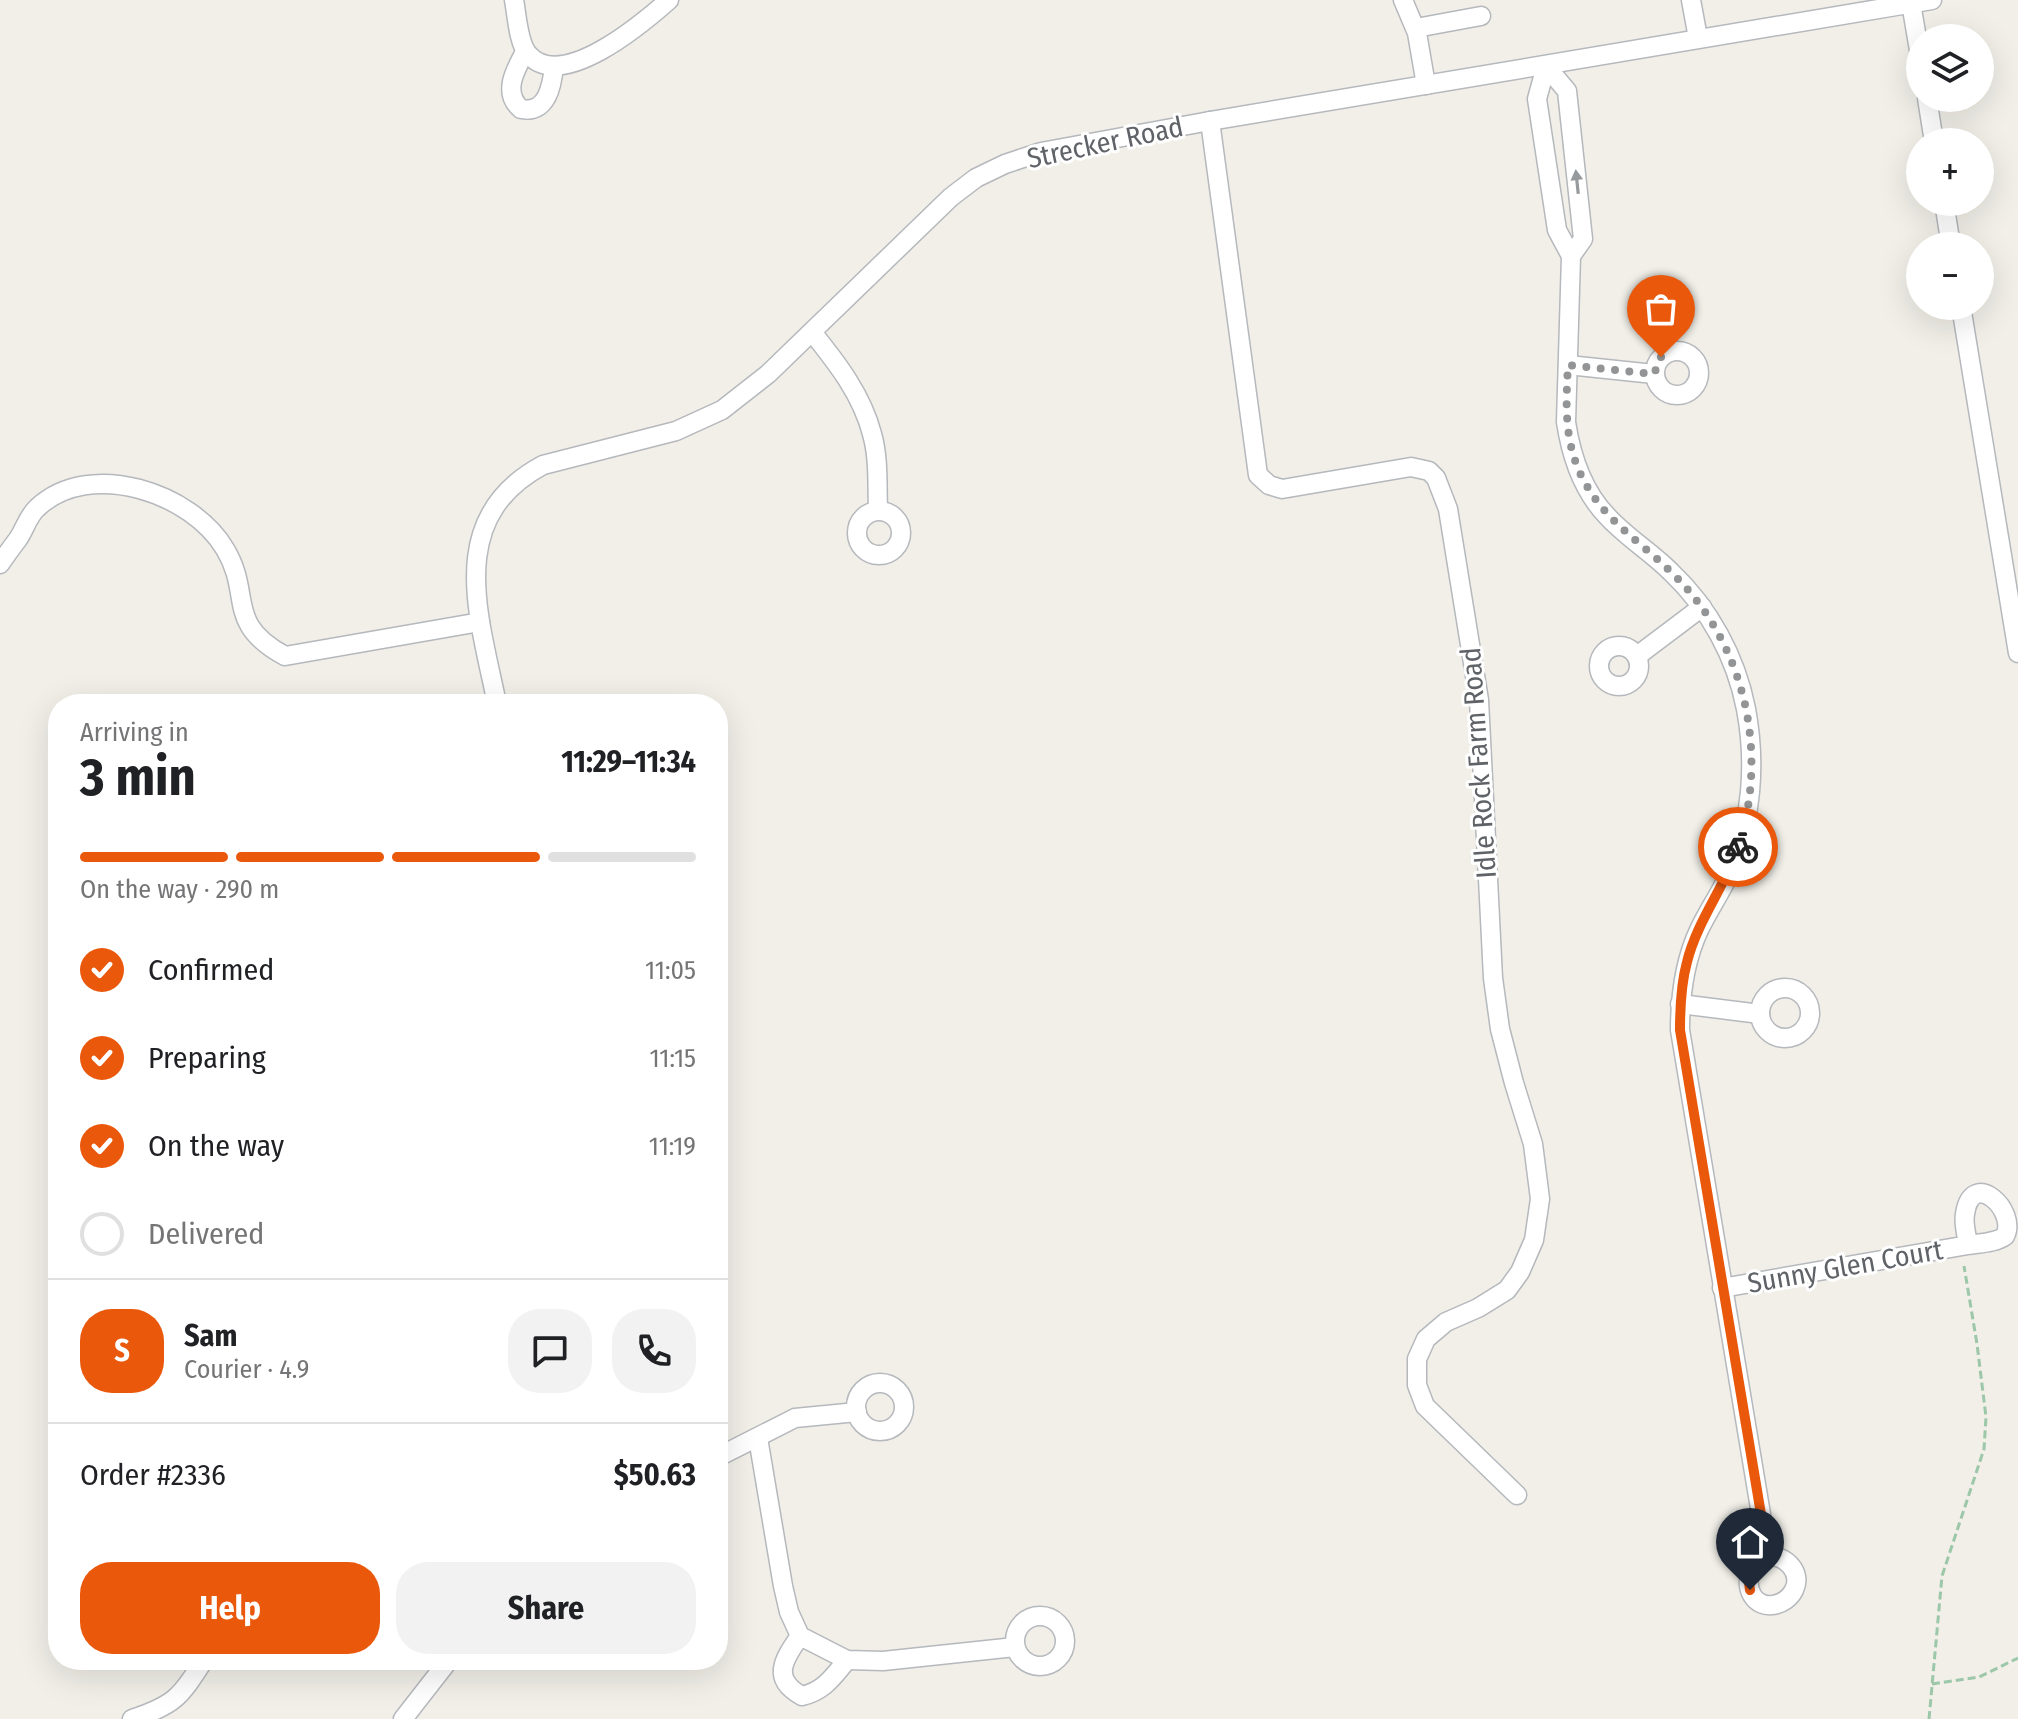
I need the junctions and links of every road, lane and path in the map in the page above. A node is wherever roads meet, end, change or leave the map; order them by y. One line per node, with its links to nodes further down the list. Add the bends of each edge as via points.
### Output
1 (514, 0): 11 (street)
2 (669, 0): 12 (street, via 589,57)
3 (1403, 0): 9 (street)
4 (1691, 0): 10 (street)
5 (1932, 0): 6 (street, Strecker Road)
6 (1911, 3): 8 (street); 10 (street, Strecker Road)
7 (1481, 16): 9 (street)
8 (1915, 24)
9 (1416, 28): 14 (street)
10 (1698, 38): 13 (street, Strecker Road)
11 (530, 56): 12 (street); 12 (street, via 515,69 511,88 521,109 542,104 552,86)
12 (554, 66)
13 (1546, 66): 14 (street, Strecker Road); 16 (street, via 1537,99 1557,230); 16 (street, one-way to 13, via 1583,239 1567,91)
14 (1426, 85): 15 (street, Strecker Road)
15 (1210, 121): 18 (street, Strecker Road, via 1041,152 976,178); 36 (street, Idle Rock Farm Road, via 1258,475 1282,489 1411,467 1436,478 1448,509 1479,700 1493,978 1500,1029 1533,1144 1540,1199 1534,1240 1520,1272 1507,1290 1446,1322 1426,1339 1417,1359 1417,1385 1425,1406)
16 (1571, 256): 19 (street)
17 (1963, 320): 25 (street)
18 (812, 332): 21 (street, via 865,411 874,438); 24 (street, Strecker Road, via 722,410 676,431 543,465 504,492 479,538 475,563)
19 (1568, 365): 20 (street); 23 (street, via 1570,448 1593,496 1606,516 1672,573)
20 (1654, 374)
21 (878, 510)
22 (0, 564): 24 (street, via 38,507 75,488 118,483 156,493 206,526 230,557 249,628 285,656)
23 (1702, 607): 26 (street); 28 (street, via 1738,679 1752,773 1742,835 1731,870 1687,959)
24 (480, 622): 27 (street, Strecker Road)
25 (2018, 653)
26 (1637, 656)
27 (495, 694)
28 (1680, 1004): 29 (street); 32 (street)
29 (1760, 1014)
30 (1968, 1245): 32 (street, Sunny Glen Court)
31 (1964, 1266): 44 (path, via 1986,1417 1984,1449 1942,1576)
32 (1722, 1288): 37 (street)
33 (857, 1412): 34 (street, via 795,1418)
34 (758, 1438): 35 (street); 38 (street, via 783,1586)
35 (728, 1452)
36 (1517, 1495)
37 (1768, 1556)
38 (800, 1636): 41 (street); 41 (street, via 786,1658 782,1678 787,1688 802,1696 816,1693)
39 (1015, 1647): 41 (street)
40 (2018, 1658): 44 (path, via 1979,1677)
41 (847, 1660)
42 (198, 1670): 45 (street, via 163,1709)
43 (441, 1670): 46 (street)
44 (1932, 1684): 47 (path)
45 (132, 1719)
46 (403, 1719)
47 (1929, 1719)

